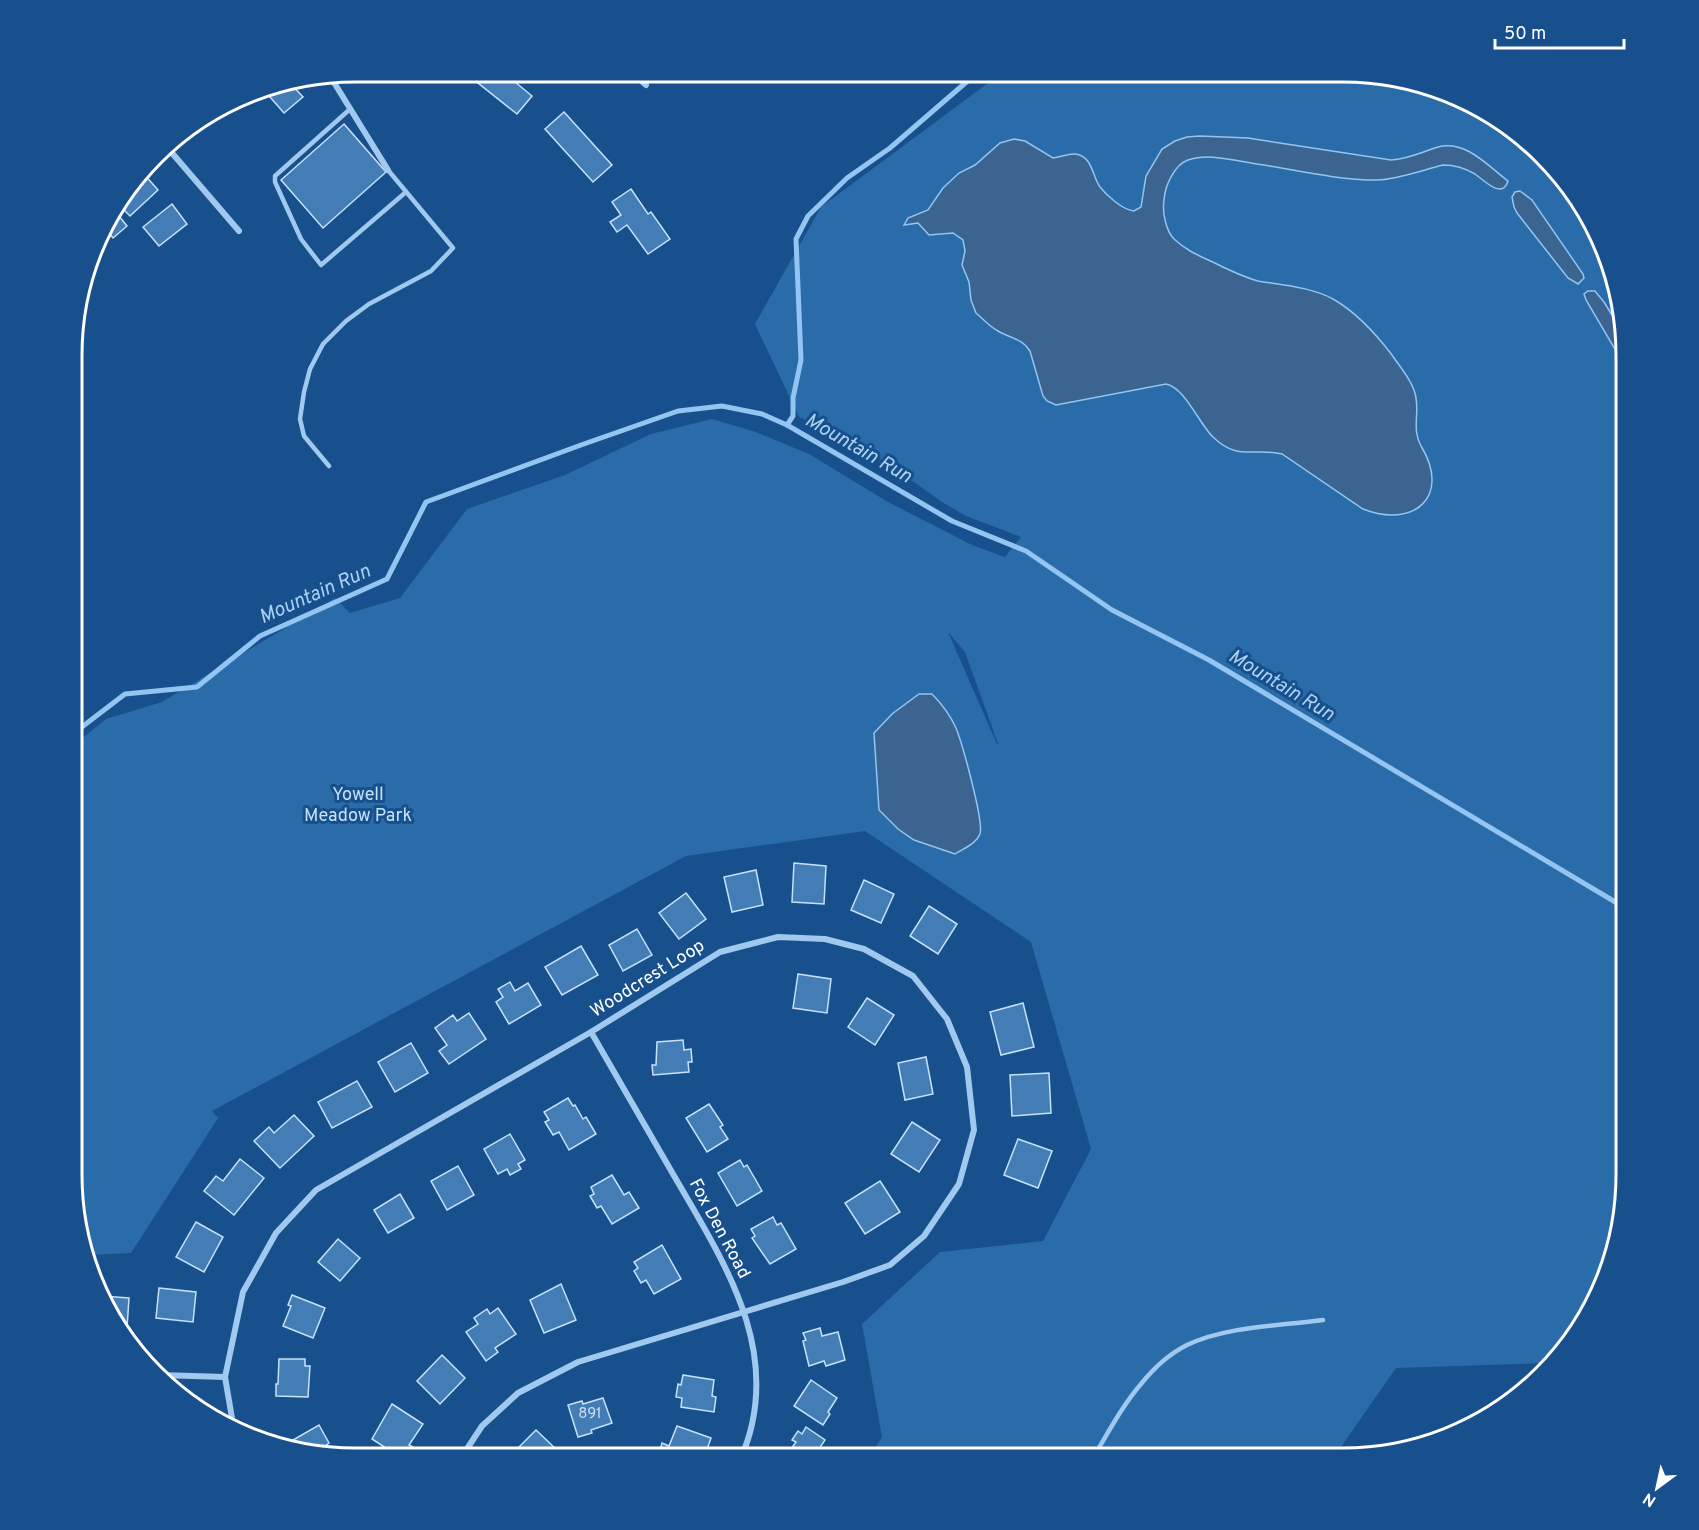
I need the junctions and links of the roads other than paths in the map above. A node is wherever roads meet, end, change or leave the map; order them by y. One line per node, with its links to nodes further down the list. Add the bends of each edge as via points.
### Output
1 (643, 82): 3 (street)
2 (334, 83): 4 (street)
3 (646, 85)
4 (349, 110): 6 (street); 7 (lane, via 275,176 301,239 321,265)
5 (172, 153): 8 (street)
6 (388, 170): 7 (lane)
7 (406, 192): 9 (lane, via 453,248 430,271 369,304 323,344 310,369 300,419 304,436)
8 (239, 231)
9 (329, 466)
10 (591, 1032): 11 (street, Fox Den Road, via 724,1262); 11 (street, Woodcrest Loop, via 720,952 778,937 825,939 864,949 913,976 947,1019 967,1067 974,1130 959,1184 924,1236 890,1265); 14 (street, Woodcrest Loop, via 316,1190 276,1233 243,1292)
11 (743, 1311): 16 (street, Woodcrest Loop, via 578,1362 518,1393 482,1426); 17 (street, Fox Den Road, via 755,1352 758,1382 751,1435)
12 (1323, 1320): 18 (lane, via 1249,1329 1187,1345 1155,1368 1139,1386)
13 (170, 1375): 14 (street)
14 (225, 1377): 15 (street, Woodcrest Loop)
15 (232, 1417)
16 (468, 1448)
17 (745, 1448)
18 (1099, 1448)

